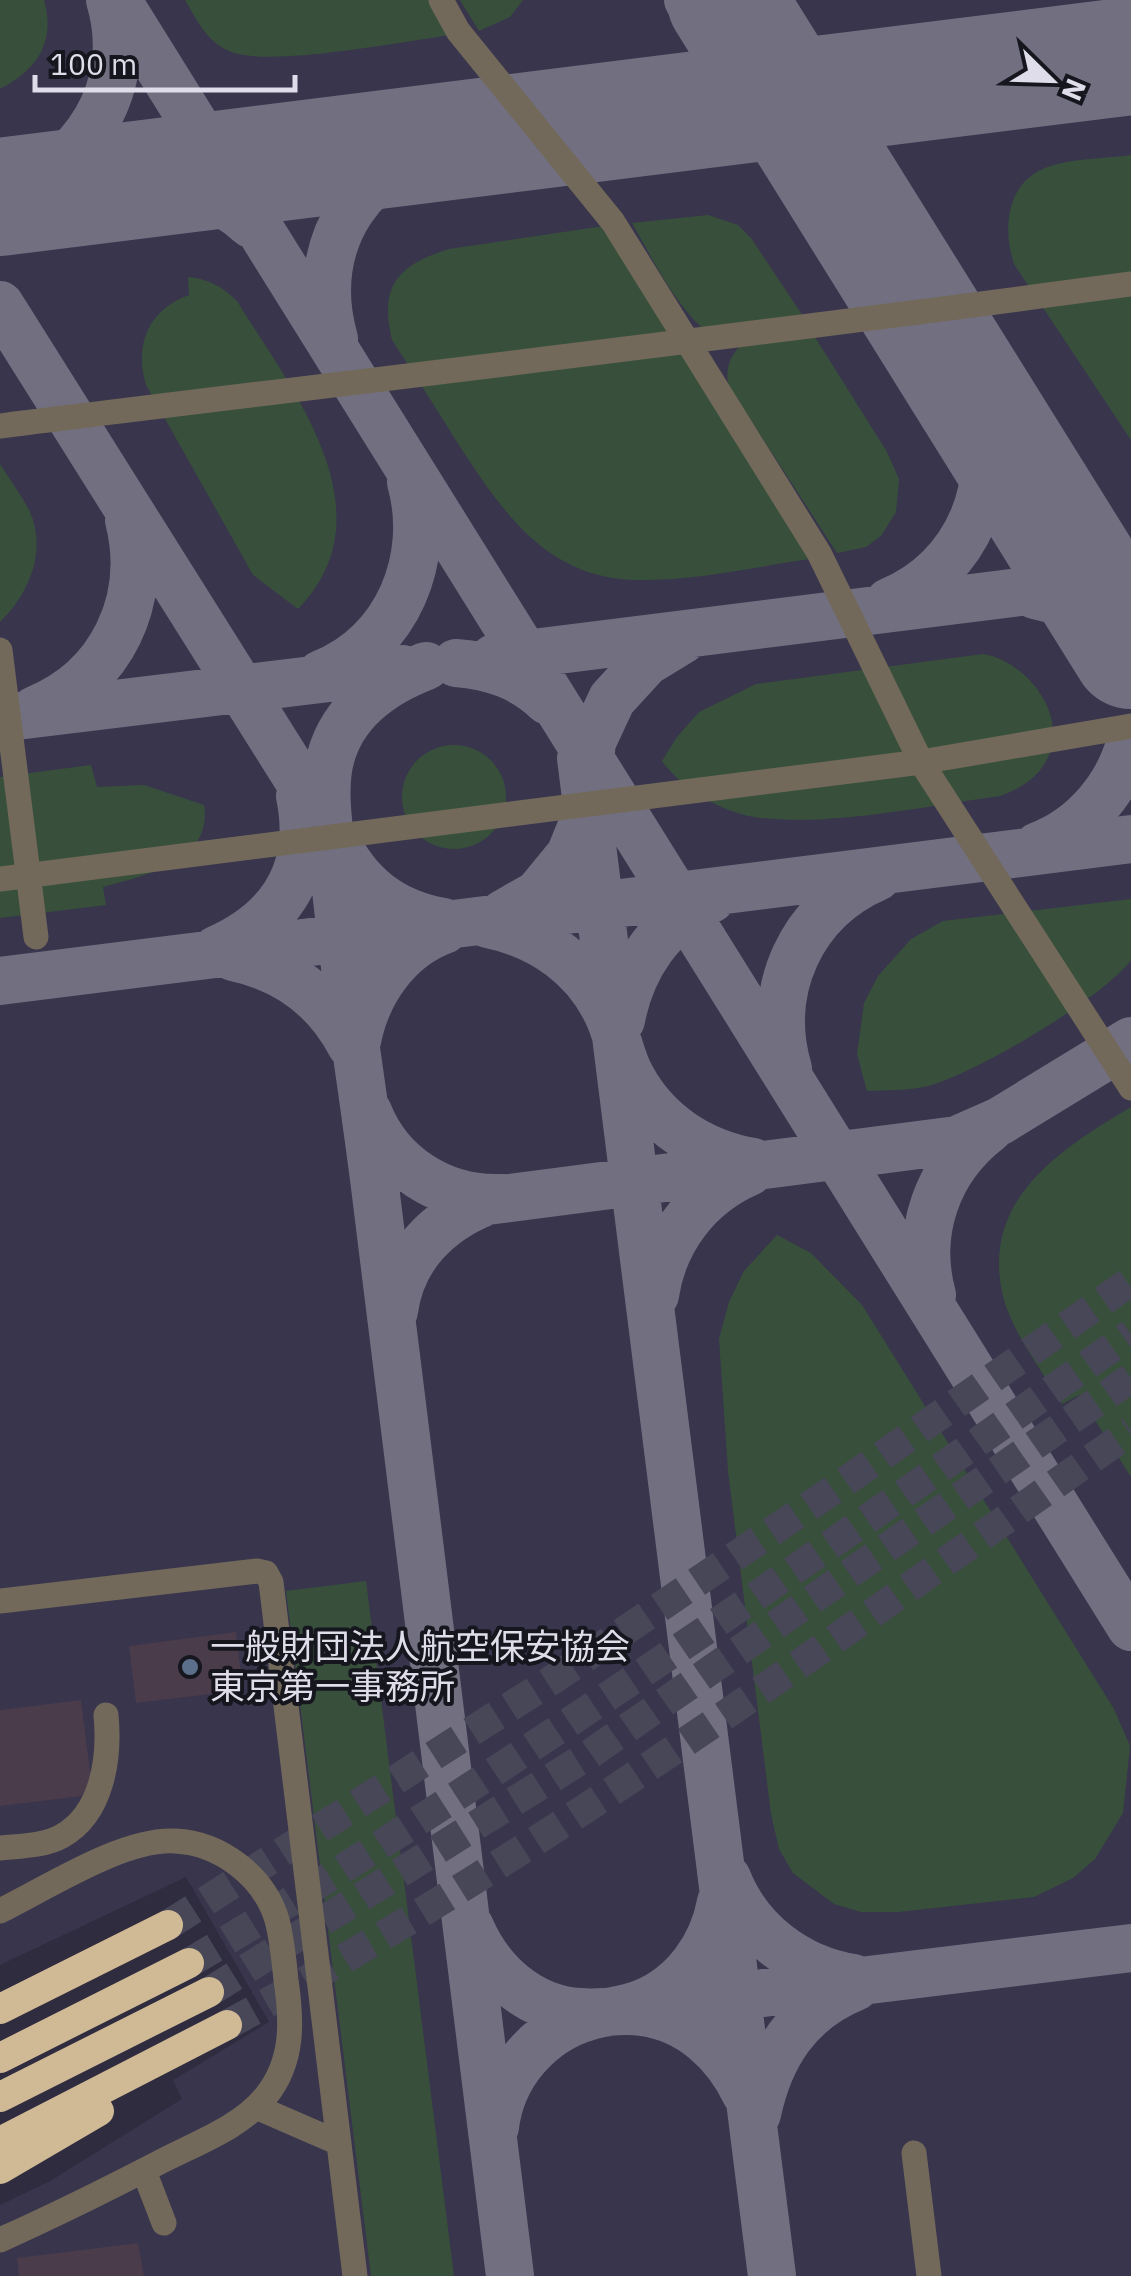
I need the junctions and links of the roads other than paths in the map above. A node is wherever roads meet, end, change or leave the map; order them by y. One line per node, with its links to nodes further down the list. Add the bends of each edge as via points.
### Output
1 (441, 0): 3 (street, via 613,222)
2 (1131, 284): 3 (street)
3 (688, 340): 4 (street); 7 (street, via 819,553)
4 (0, 426)
5 (0, 650): 8 (street)
6 (1131, 726): 7 (street)
7 (921, 762): 8 (street); 11 (street)
8 (28, 875): 9 (street); 10 (street)
9 (0, 879)
10 (36, 937)
11 (1131, 1088)
12 (0, 1601): 26 (street, via 266,1572)
13 (106, 1715): 14 (street, via 104,1776 85,1816 62,1836)
14 (0, 1848)
15 (0, 1911): 24 (street, via 130,1847 156,1841 198,1845 239,1865 276,1916 290,2012 284,2063)
16 (168, 1925): 19 (highway)
17 (189, 1963): 22 (highway)
18 (209, 1992): 23 (highway)
19 (0, 2008)
20 (227, 2024): 21 (highway)
21 (194, 2041): 25 (highway); 28 (highway, via 154,2078)
22 (0, 2058)
23 (0, 2098)
24 (256, 2108): 26 (street); 29 (street)
25 (0, 2142)
26 (340, 2143): 32 (street)
27 (914, 2152): 33 (street)
28 (0, 2169)
29 (144, 2170): 30 (street); 31 (street)
30 (164, 2223)
31 (0, 2240)
32 (356, 2276)
33 (929, 2276)

